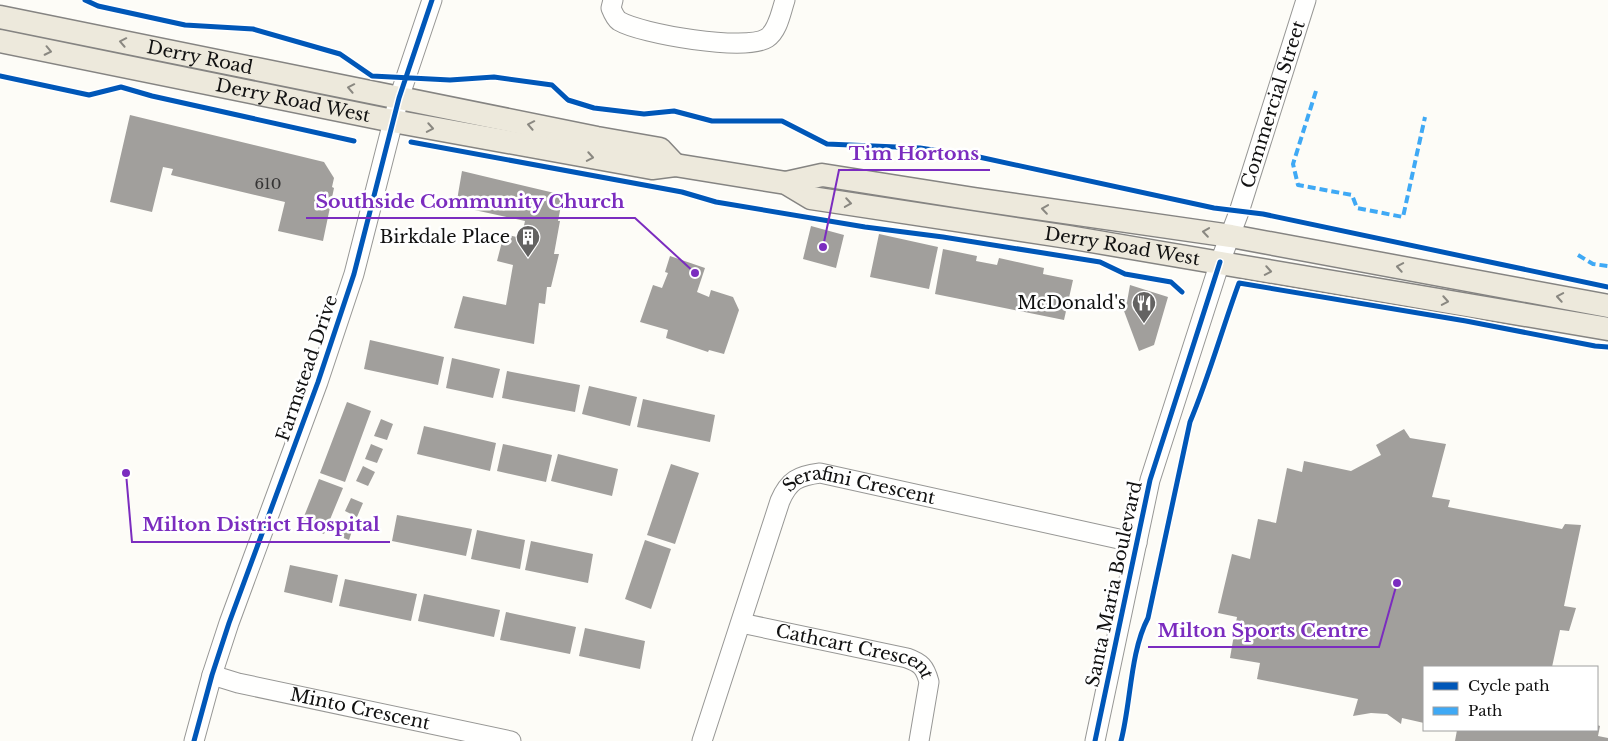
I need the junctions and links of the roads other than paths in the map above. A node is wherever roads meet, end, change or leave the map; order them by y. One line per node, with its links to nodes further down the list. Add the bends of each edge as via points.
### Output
1 (432, 0): 7 (street, Farmstead Drive)
2 (613, 0): 3 (street, via 611,8 616,20 633,28 694,40 750,43 767,38 775,29)
3 (785, 0)
4 (1306, 0): 11 (street, Commercial Street)
5 (0, 17): 7 (main road, Derry Road, one-way to 5)
6 (0, 41): 8 (main road, Derry Road West, one-way to 8)
7 (399, 98): 8 (street, Farmstead Drive); 9 (main road, one-way to 7, via 660,149)
8 (393, 121): 9 (main road, Derry Road West, one-way to 9, via 652,168); 17 (street, Farmstead Drive, via 354,274)
9 (675, 165): 10 (main road, Derry Road West)
10 (786, 183): 11 (main road, Derry Road West, one-way to 10, via 822,175); 12 (main road, Derry Road West, one-way to 12, via 811,198)
11 (1231, 236): 12 (street, Santa Maria Boulevard); 13 (main road, Derry Road West, one-way to 11)
12 (1220, 262): 14 (main road, Derry Road West, one-way to 14); 15 (street, Santa Maria Boulevard, via 1159,448)
13 (1608, 306)
14 (1608, 329)
15 (1137, 543): 16 (street, Serafini Crescent, via 820,473 806,475 786,488); 22 (street, Santa Maria Boulevard)
16 (741, 622): 20 (street, Serafini Crescent); 21 (street, Cathcart Crescent, via 919,662 929,682)
17 (212, 675): 18 (street, Farmstead Drive); 19 (street, Minto Crescent)
18 (194, 741)
19 (511, 741)
20 (702, 741)
21 (918, 741)
22 (1095, 741)

